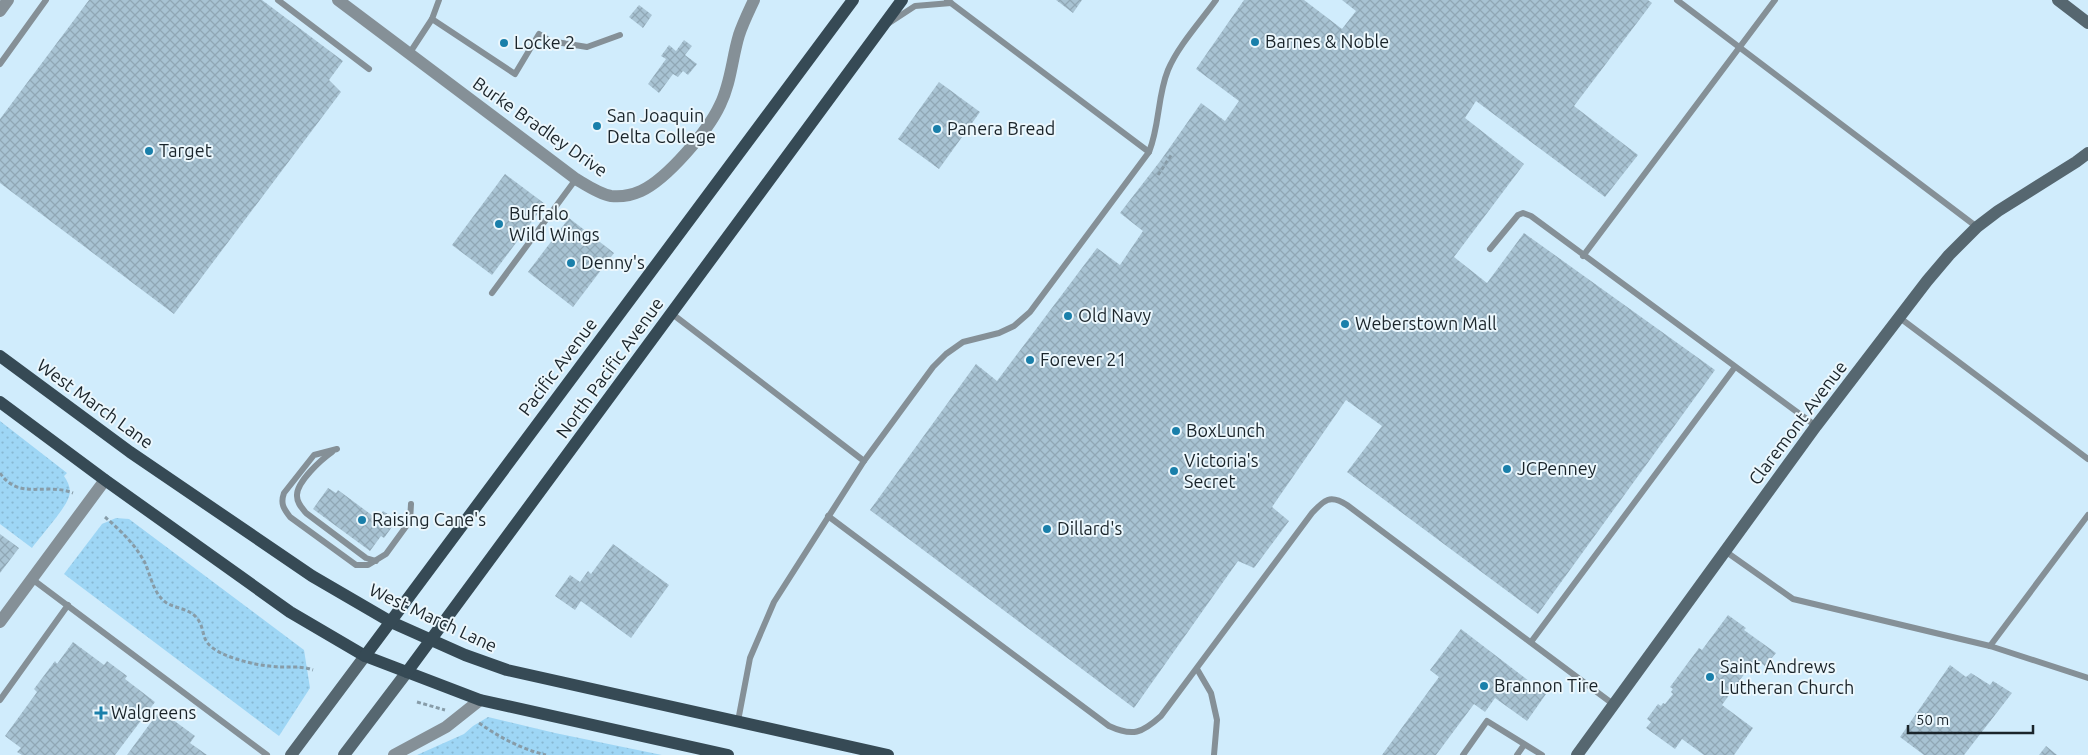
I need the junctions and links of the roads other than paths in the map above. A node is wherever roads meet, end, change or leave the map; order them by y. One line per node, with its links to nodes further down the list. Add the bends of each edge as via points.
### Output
1 (8, 0): 14 (street)
2 (46, 0): 21 (lane)
3 (278, 0): 22 (lane)
4 (338, 0): 20 (street, Burke Bradley Drive)
5 (439, 0): 15 (lane)
6 (754, 0): 25 (street, Burke Bradley Drive, via 739,34 720,105 694,144 664,174 641,191 609,196)
7 (853, 0): 47 (main road, Pacific Avenue)
8 (902, 0): 17 (main road, North Pacific Avenue)
9 (1216, 0): 23 (lane, via 1168,70 1160,97 1158,128)
10 (1676, 0): 19 (lane)
11 (1775, 0): 19 (lane)
12 (2058, 0): 16 (street)
13 (950, 1): 17 (lane, via 915,6); 23 (lane)
14 (0, 11)
15 (432, 19): 18 (lane, via 515,74 539,34 550,40 587,47); 20 (lane)
16 (2088, 23)
17 (880, 29): 30 (main road, North Pacific Avenue)
18 (620, 35)
19 (1740, 47): 26 (lane); 28 (lane)
20 (409, 54): 25 (street, Burke Bradley Drive)
21 (0, 64)
22 (369, 69)
23 (1150, 152): 37 (lane, via 1030,312 1014,326 963,342 946,354)
24 (2088, 153): 26 (street, Claremont Avenue)
25 (576, 179): 29 (lane)
26 (1977, 227): 31 (street, Claremont Avenue, via 1943,261)
27 (1490, 249): 28 (lane, via 1523,213)
28 (1583, 256): 33 (lane)
29 (492, 293)
30 (672, 313): 37 (lane); 48 (main road, North Pacific Avenue)
31 (1900, 318): 35 (street, Claremont Avenue); 36 (lane)
32 (0, 356): 47 (main road, West March Lane, via 130,452 312,576)
33 (1735, 366): 35 (lane); 49 (lane)
34 (0, 402): 38 (main road)
35 (1816, 426): 42 (street, Claremont Avenue)
36 (2088, 459)
37 (864, 461): 41 (lane)
38 (105, 480): 44 (street); 51 (main road, via 290,612)
39 (411, 504): 43 (lane, via 410,521 386,554)
40 (2088, 515): 50 (lane)
41 (828, 516): 52 (lane, via 1109,726 1122,732 1134,733 1150,726); 58 (lane, via 774,602 750,658)
42 (1725, 551): 50 (lane, via 1793,599); 57 (street, Claremont Avenue)
43 (376, 562): 43 (lane, via 356,565 290,517 283,508 281,500 284,493 314,455 337,449 317,463 298,490 300,506 366,558)
44 (32, 579): 45 (lane); 46 (street)
45 (68, 606): 55 (lane); 60 (lane)
46 (0, 622)
47 (391, 622): 48 (main road, West March Lane); 51 (main road, Pacific Avenue)
48 (432, 640): 53 (main road, North Pacific Avenue); 58 (main road, West March Lane, via 507,670)
49 (1531, 642): 52 (lane, via 1347,505 1338,499 1329,499 1312,513); 57 (lane)
50 (1990, 646): 54 (lane)
51 (365, 656): 53 (main road); 61 (street, Pacific Avenue)
52 (1196, 669): 66 (lane, via 1211,693 1217,720)
53 (407, 672): 56 (main road); 62 (street, North Pacific Avenue)
54 (2088, 678)
55 (0, 700)
56 (480, 700): 63 (street, via 446,727); 64 (main road)
57 (1613, 704): 70 (street, Claremont Avenue)
58 (738, 721): 65 (main road, West March Lane)
59 (1524, 745): 67 (lane, via 1487,720); 68 (lane); 69 (lane)
60 (267, 755)
61 (291, 755)
62 (344, 755)
63 (394, 755)
64 (728, 755)
65 (888, 755)
66 (1214, 755)
67 (1463, 755)
68 (1517, 755)
69 (1542, 755)
70 (1577, 755)

